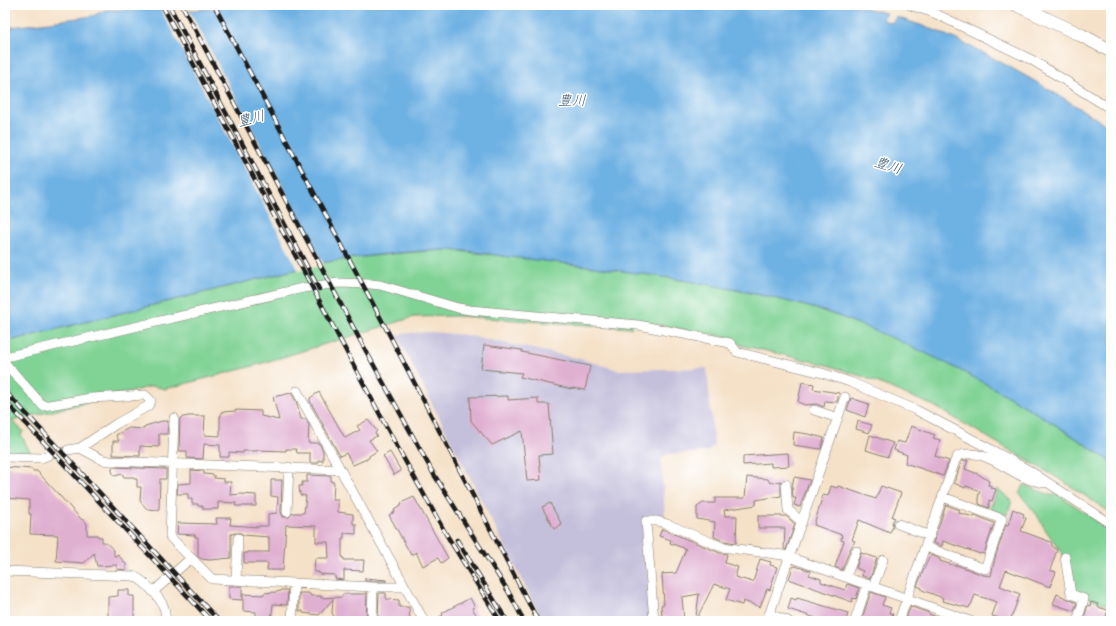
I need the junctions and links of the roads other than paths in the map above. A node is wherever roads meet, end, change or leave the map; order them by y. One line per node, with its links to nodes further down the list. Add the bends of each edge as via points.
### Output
1 (910, 5): 4 (street, via 934,13 1032,60)
2 (1017, 5): 3 (main road)
3 (1111, 51)
4 (1111, 109)
5 (5, 357): 20 (street, via 303,288 338,283 380,285 470,310 638,325 730,343 737,352 822,373 916,410)
6 (5, 363): 12 (street, via 43,406 111,396 148,397 148,406)
7 (297, 391): 18 (street)
8 (845, 397): 11 (street)
9 (814, 410): 11 (street)
10 (174, 418): 16 (street)
11 (838, 418): 23 (street)
12 (80, 448): 13 (street); 16 (street, via 103,460)
13 (68, 450)
14 (48, 455): 15 (street, via 41,458)
15 (5, 457)
16 (172, 464): 17 (street); 32 (street, via 170,538)
17 (289, 468): 18 (street); 22 (street)
18 (341, 470): 40 (street)
19 (786, 484): 23 (street, via 788,510)
20 (1052, 485): 21 (street, via 1029,480 981,455 968,453 958,456 955,461); 25 (street)
21 (943, 497): 26 (street); 28 (street, via 1002,519 985,569)
22 (287, 512)
23 (802, 522): 30 (street)
24 (898, 524): 26 (street)
25 (1111, 524)
26 (930, 536): 28 (street)
27 (238, 538): 36 (street)
28 (926, 547): 42 (street)
29 (856, 551): 35 (street)
30 (790, 557): 35 (street); 43 (street); 49 (street, via 722,547 667,524 646,521)
31 (1065, 557): 53 (street, via 1071,594 1084,599)
32 (191, 558): 36 (street, via 212,579); 41 (street)
33 (883, 560): 38 (street)
34 (5, 571): 41 (street, via 133,576)
35 (846, 577): 38 (street)
36 (236, 580): 37 (street)
37 (294, 583): 39 (street); 46 (street)
38 (870, 586): 42 (street); 51 (street)
39 (373, 587): 40 (street); 47 (street)
40 (405, 587): 48 (street)
41 (153, 592): 45 (street, via 165,610)
42 (907, 599): 44 (street); 52 (street)
43 (768, 618): 50 (street)
44 (965, 620)
45 (165, 621)
46 (292, 621)
47 (372, 621)
48 (424, 621)
49 (654, 621)
50 (788, 621)
51 (855, 621)
52 (899, 621)
53 (1077, 621)

